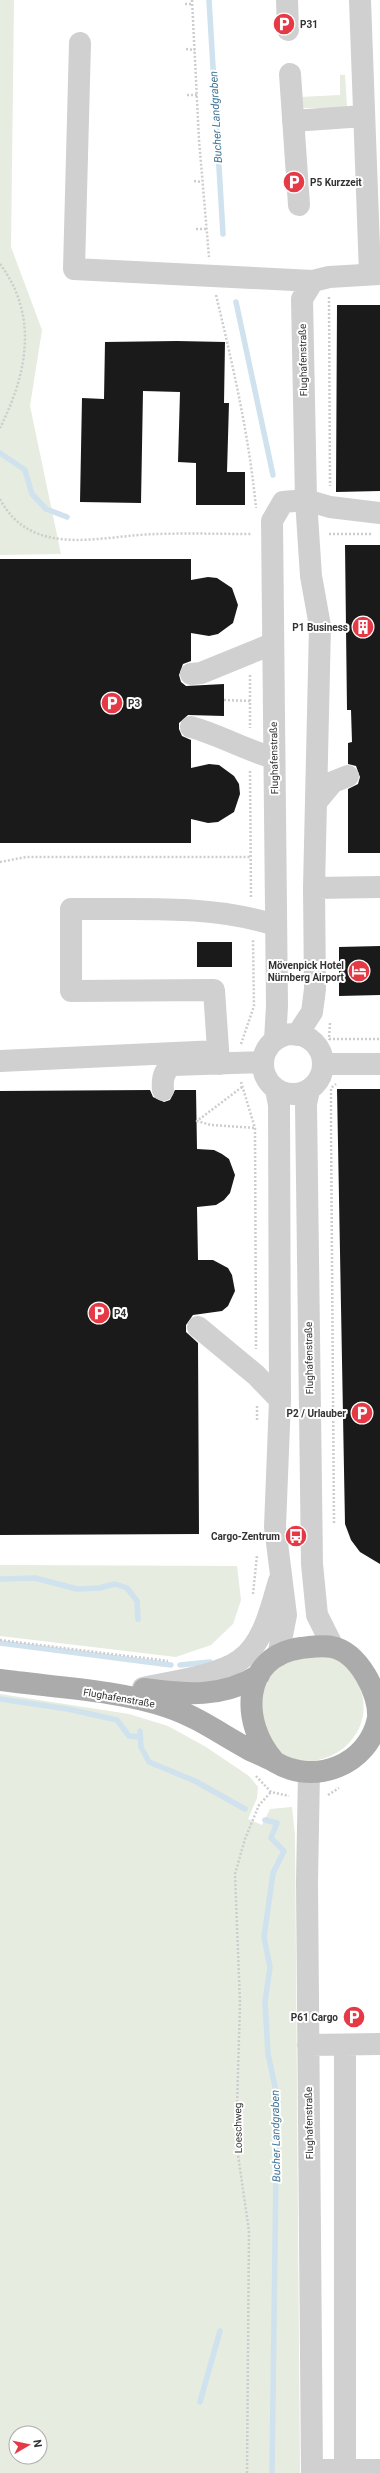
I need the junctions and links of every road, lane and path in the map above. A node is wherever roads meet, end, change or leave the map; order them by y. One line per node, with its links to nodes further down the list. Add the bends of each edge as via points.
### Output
1 (192, 0): 5 (path)
2 (287, 0): 6 (street)
3 (360, 0): 13 (street)
4 (185, 4): 5 (path)
5 (192, 4): 9 (path)
6 (288, 30)
7 (80, 43): 22 (street, via 74,269)
8 (186, 49): 9 (path)
9 (195, 50): 12 (path)
10 (290, 74): 14 (street)
11 (187, 95): 12 (path)
12 (197, 95): 16 (path)
13 (364, 116): 14 (street); 21 (street)
14 (293, 121): 17 (street)
15 (194, 181): 16 (path)
16 (202, 182): 19 (path)
17 (299, 205)
18 (196, 229): 19 (path)
19 (206, 229): 22 (path)
20 (0, 264): 24 (path, via 13,283 21,302 26,336 18,386)
21 (375, 274): 23 (street, via 329,277)
22 (211, 276): 23 (street); 27 (path, via 244,414)
23 (313, 281): 26 (street, Flughafenstraße, via 302,299)
24 (0, 428)
25 (0, 499): 29 (path, via 23,527 42,536 72,541 156,534)
26 (306, 500): 28 (street, Flughafenstraße, via 330,507); 32 (street, Flughafenstraße, via 283,502 272,521); 41 (street, Flughafenstraße, via 311,576 320,626)
27 (256, 512)
28 (380, 513)
29 (255, 534)
30 (329, 534): 31 (path)
31 (380, 534)
32 (272, 644): 33 (street); 39 (street, Flughafenstraße)
33 (250, 652): 34 (street, via 202,673); 36 (path)
34 (191, 674)
35 (224, 700): 36 (path)
36 (250, 701): 38 (path)
37 (191, 727): 38 (street, via 216,734)
38 (250, 752): 39 (street); 42 (path)
39 (274, 758): 47 (street, Flughafenstraße)
40 (348, 776): 41 (street, via 333,782)
41 (318, 800): 44 (street, Flughafenstraße)
42 (250, 857): 43 (path, via 26,857); 46 (path)
43 (0, 862)
44 (314, 888): 45 (street); 48 (street, Flughafenstraße, via 315,989 312,1012)
45 (380, 888)
46 (252, 918): 47 (street); 53 (path, via 254,1006 242,1040); 53 (street, via 212,911 71,909 71,991 214,990)
47 (275, 925): 52 (street, Flughafenstraße)
48 (297, 1035): 52 (street); 56 (street, via 305,1037 318,1048)
49 (329, 1039): 50 (path)
50 (351, 1039): 51 (path); 57 (path)
51 (380, 1039)
52 (275, 1040): 55 (street, Flughafenstraße, via 269,1046)
53 (224, 1060): 54 (street); 55 (street); 59 (path); 61 (street, via 168,1068 162,1081)
54 (0, 1061)
55 (263, 1062): 60 (street, Flughafenstraße, via 266,1077)
56 (324, 1064): 57 (street); 62 (street, Flughafenstraße, via 320,1079)
57 (351, 1064): 58 (street); 68 (path, via 351,1078 340,1081 331,1088)
58 (380, 1064)
59 (242, 1087): 63 (path); 63 (path, via 197,1121 211,1125)
60 (276, 1089): 62 (street, via 292,1095); 66 (street, Flughafenstraße, via 279,1105)
61 (163, 1090)
62 (309, 1090): 73 (street, Flughafenstraße, via 306,1104 312,1564 317,1615)
63 (255, 1128): 65 (path)
64 (198, 1327): 65 (street)
65 (256, 1375): 66 (street); 67 (path)
66 (280, 1400): 70 (street, Flughafenstraße, via 275,1527)
67 (257, 1429)
68 (334, 1526)
69 (257, 1551): 71 (path)
70 (282, 1572): 74 (street, Flughafenstraße, via 286,1615); 79 (street, Flughafenstraße, via 258,1638 240,1660 220,1670)
71 (252, 1598)
72 (0, 1640): 75 (path)
73 (333, 1647): 74 (main road, Flughafenstraße, via 301,1648); 80 (main road, Flughafenstraße, via 353,1659 361,1668)
74 (278, 1656): 77 (main road, Flughafenstraße)
75 (170, 1662)
76 (0, 1670): 79 (main road, Flughafenstraße)
77 (259, 1675): 79 (main road, Flughafenstraße, via 240,1685 212,1693); 81 (main road, Flughafenstraße, via 251,1699 251,1717 260,1744)
78 (0, 1680): 81 (main road, Flughafenstraße, via 117,1696 167,1706 202,1721 250,1750)
79 (140, 1689)
80 (379, 1703): 82 (main road, Flughafenstraße, via 378,1718 372,1734 357,1755 335,1769)
81 (274, 1761): 82 (main road, Flughafenstraße, via 291,1770)
82 (309, 1773): 86 (street, Flughafenstraße)
83 (255, 1775): 84 (path)
84 (271, 1792): 86 (path); 97 (path, Loeschweg, via 259,1805 235,1874 240,2003 236,2141 249,2231)
85 (330, 1795): 86 (path)
86 (308, 1797): 89 (street, Flughafenstraße)
87 (345, 2044): 88 (street); 89 (street); 90 (street)
88 (380, 2044)
89 (308, 2045): 91 (street, Flughafenstraße)
90 (345, 2183): 91 (street); 93 (street)
91 (310, 2184): 92 (street, Flughafenstraße)
92 (311, 2305): 93 (street); 95 (street, Flughafenstraße)
93 (345, 2305): 96 (street)
94 (380, 2470): 96 (street)
95 (312, 2471): 96 (street)
96 (345, 2472)
97 (247, 2473)

